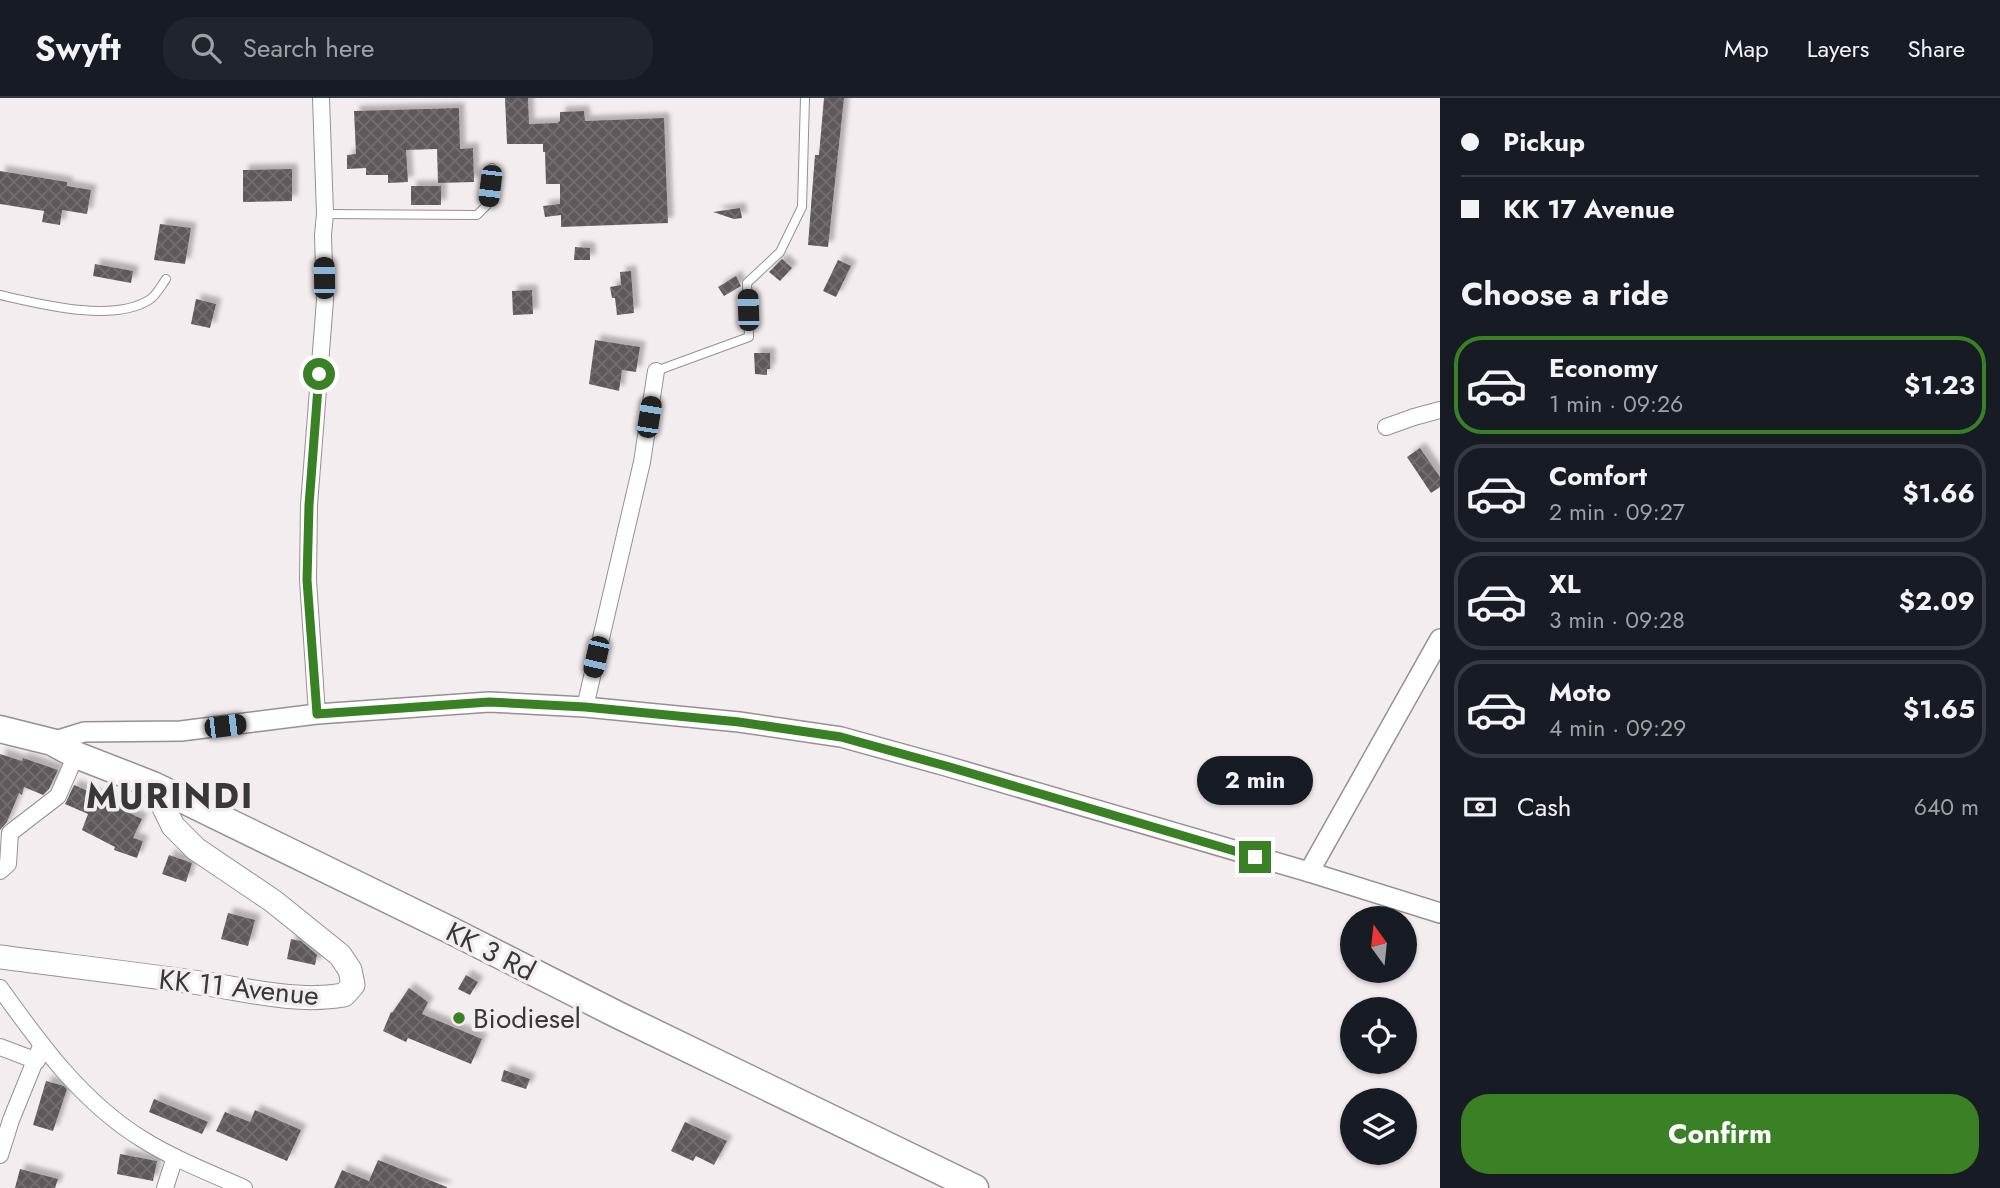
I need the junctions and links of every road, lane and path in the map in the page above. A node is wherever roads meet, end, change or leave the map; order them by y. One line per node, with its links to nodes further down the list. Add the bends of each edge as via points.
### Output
1 (321, 98): 4 (street)
2 (805, 98): 7 (lane, via 802,207 780,252 747,283 749,337)
3 (492, 168): 4 (lane, via 487,205 477,215)
4 (326, 214): 12 (street, via 307,580)
5 (166, 279): 6 (lane, via 151,299 133,307 99,311 60,309)
6 (0, 295)
7 (656, 371): 11 (street, via 642,462)
8 (1440, 410): 9 (street)
9 (1386, 427)
10 (1440, 639): 18 (street)
11 (585, 707): 12 (street, via 489,702); 18 (street, via 841,737)
12 (317, 714): 14 (street, via 181,731 84,732)
13 (0, 729): 14 (highway, KK 3 Rd)
14 (52, 743): 15 (highway, KK 3 Rd)
15 (76, 755): 16 (highway, KK 3 Rd); 17 (street, via 58,796 10,833 8,864)
16 (153, 785): 20 (main road, KK 11 Avenue, via 173,826 196,849 340,954 353,985 344,995 321,999 277,996); 28 (highway, KK 3 Rd)
17 (0, 871)
18 (1309, 872): 19 (street)
19 (1440, 913)
20 (0, 957)
21 (0, 988): 23 (street)
22 (0, 1047): 23 (street)
23 (39, 1053): 24 (street); 25 (street, via 129,1131)
24 (0, 1155)
25 (175, 1157): 26 (street); 27 (street)
26 (165, 1188)
27 (243, 1188)
28 (975, 1188)

